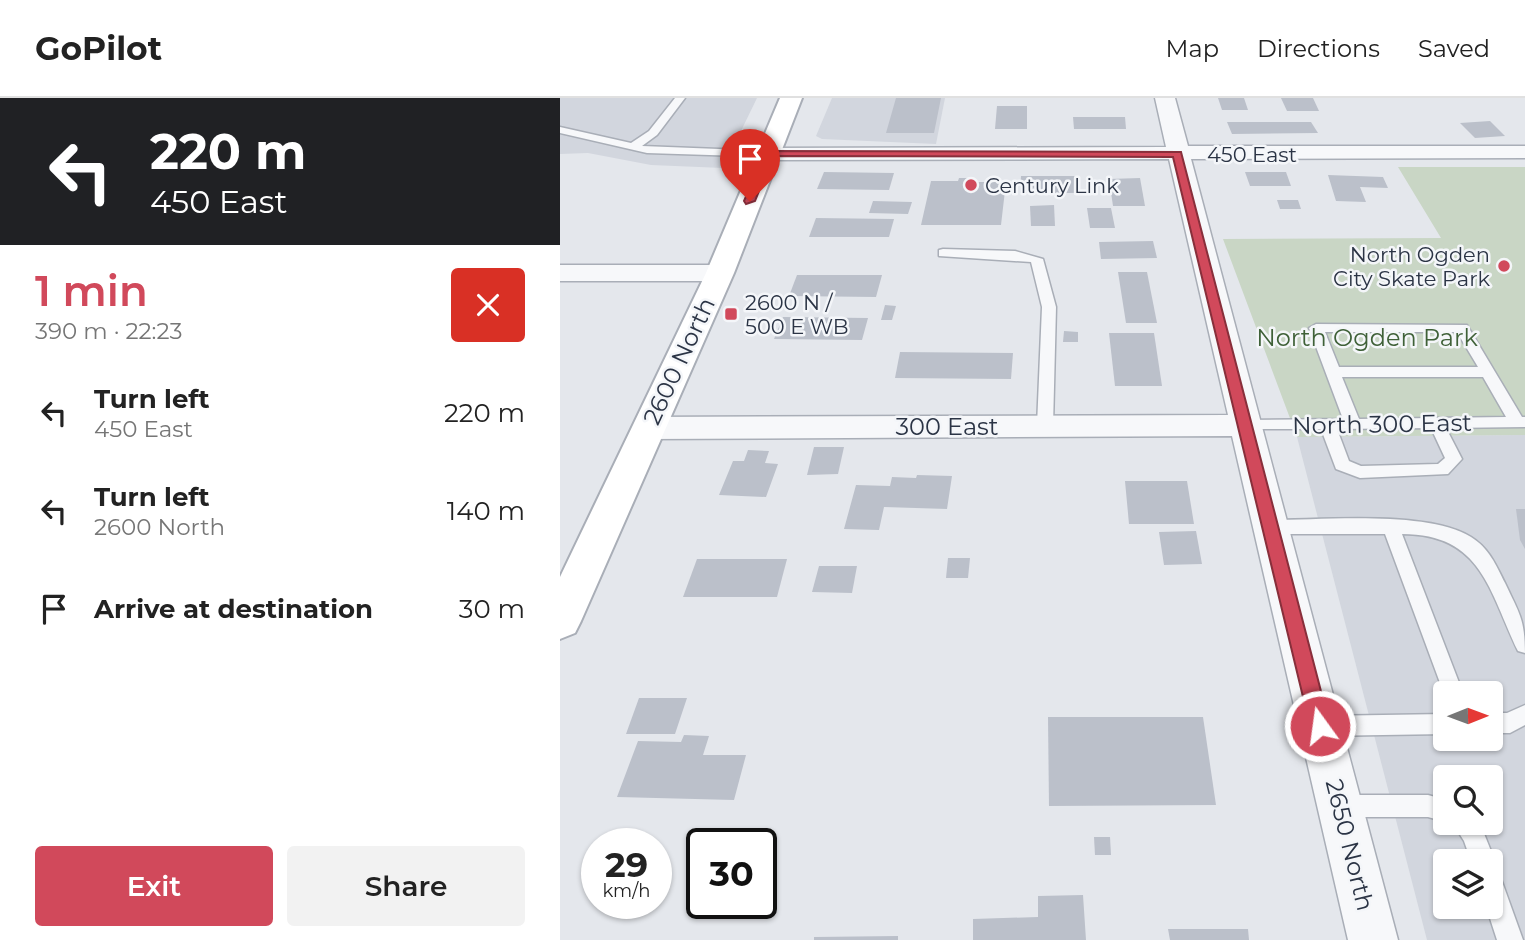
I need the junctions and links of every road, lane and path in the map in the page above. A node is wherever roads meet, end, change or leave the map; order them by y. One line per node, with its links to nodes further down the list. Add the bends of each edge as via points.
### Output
1 (680, 98): 5 (lane, via 653,133)
2 (791, 98): 7 (main road, 2600 North)
3 (1165, 98): 8 (street, 2650 North)
4 (560, 130): 5 (lane)
5 (631, 148): 7 (lane)
6 (1525, 152): 8 (street, 450 East)
7 (770, 153): 8 (street, 450 East); 11 (main road, 2600 North)
8 (1177, 154): 18 (street, 2650 North)
9 (943, 253): 19 (lane, via 1037,259 1049,307)
10 (560, 273): 11 (street)
11 (720, 273): 20 (main road, 2600 North)
12 (1332, 372): 13 (lane); 13 (lane, via 1316,328 1462,328); 17 (lane)
13 (1488, 372): 14 (lane)
14 (1521, 422): 15 (lane, North 300 East)
15 (1436, 423): 16 (lane, via 1454,459 1442,470 1360,472 1342,465); 17 (lane, North 300 East)
16 (1327, 424): 17 (lane, North 300 East); 18 (lane, North 300 East)
17 (1353, 424)
18 (1247, 425): 19 (street, 300 East); 21 (street, 2650 North)
19 (1045, 426): 20 (street, 300 East)
20 (648, 428): 23 (main road, 2600 North)
21 (1271, 527): 22 (lane); 29 (street, 2650 North)
22 (1391, 527): 24 (lane, via 1439,530 1465,542 1483,558); 25 (lane)
23 (560, 621)
24 (1525, 645)
25 (1449, 681)
26 (1525, 714): 27 (lane)
27 (1503, 723)
28 (1433, 724): 29 (lane)
29 (1320, 726): 30 (street, 2650 North)
30 (1340, 806): 31 (lane); 33 (street, 2650 North)
31 (1433, 808)
32 (1503, 919): 34 (lane)
33 (1373, 940)
34 (1510, 940)

